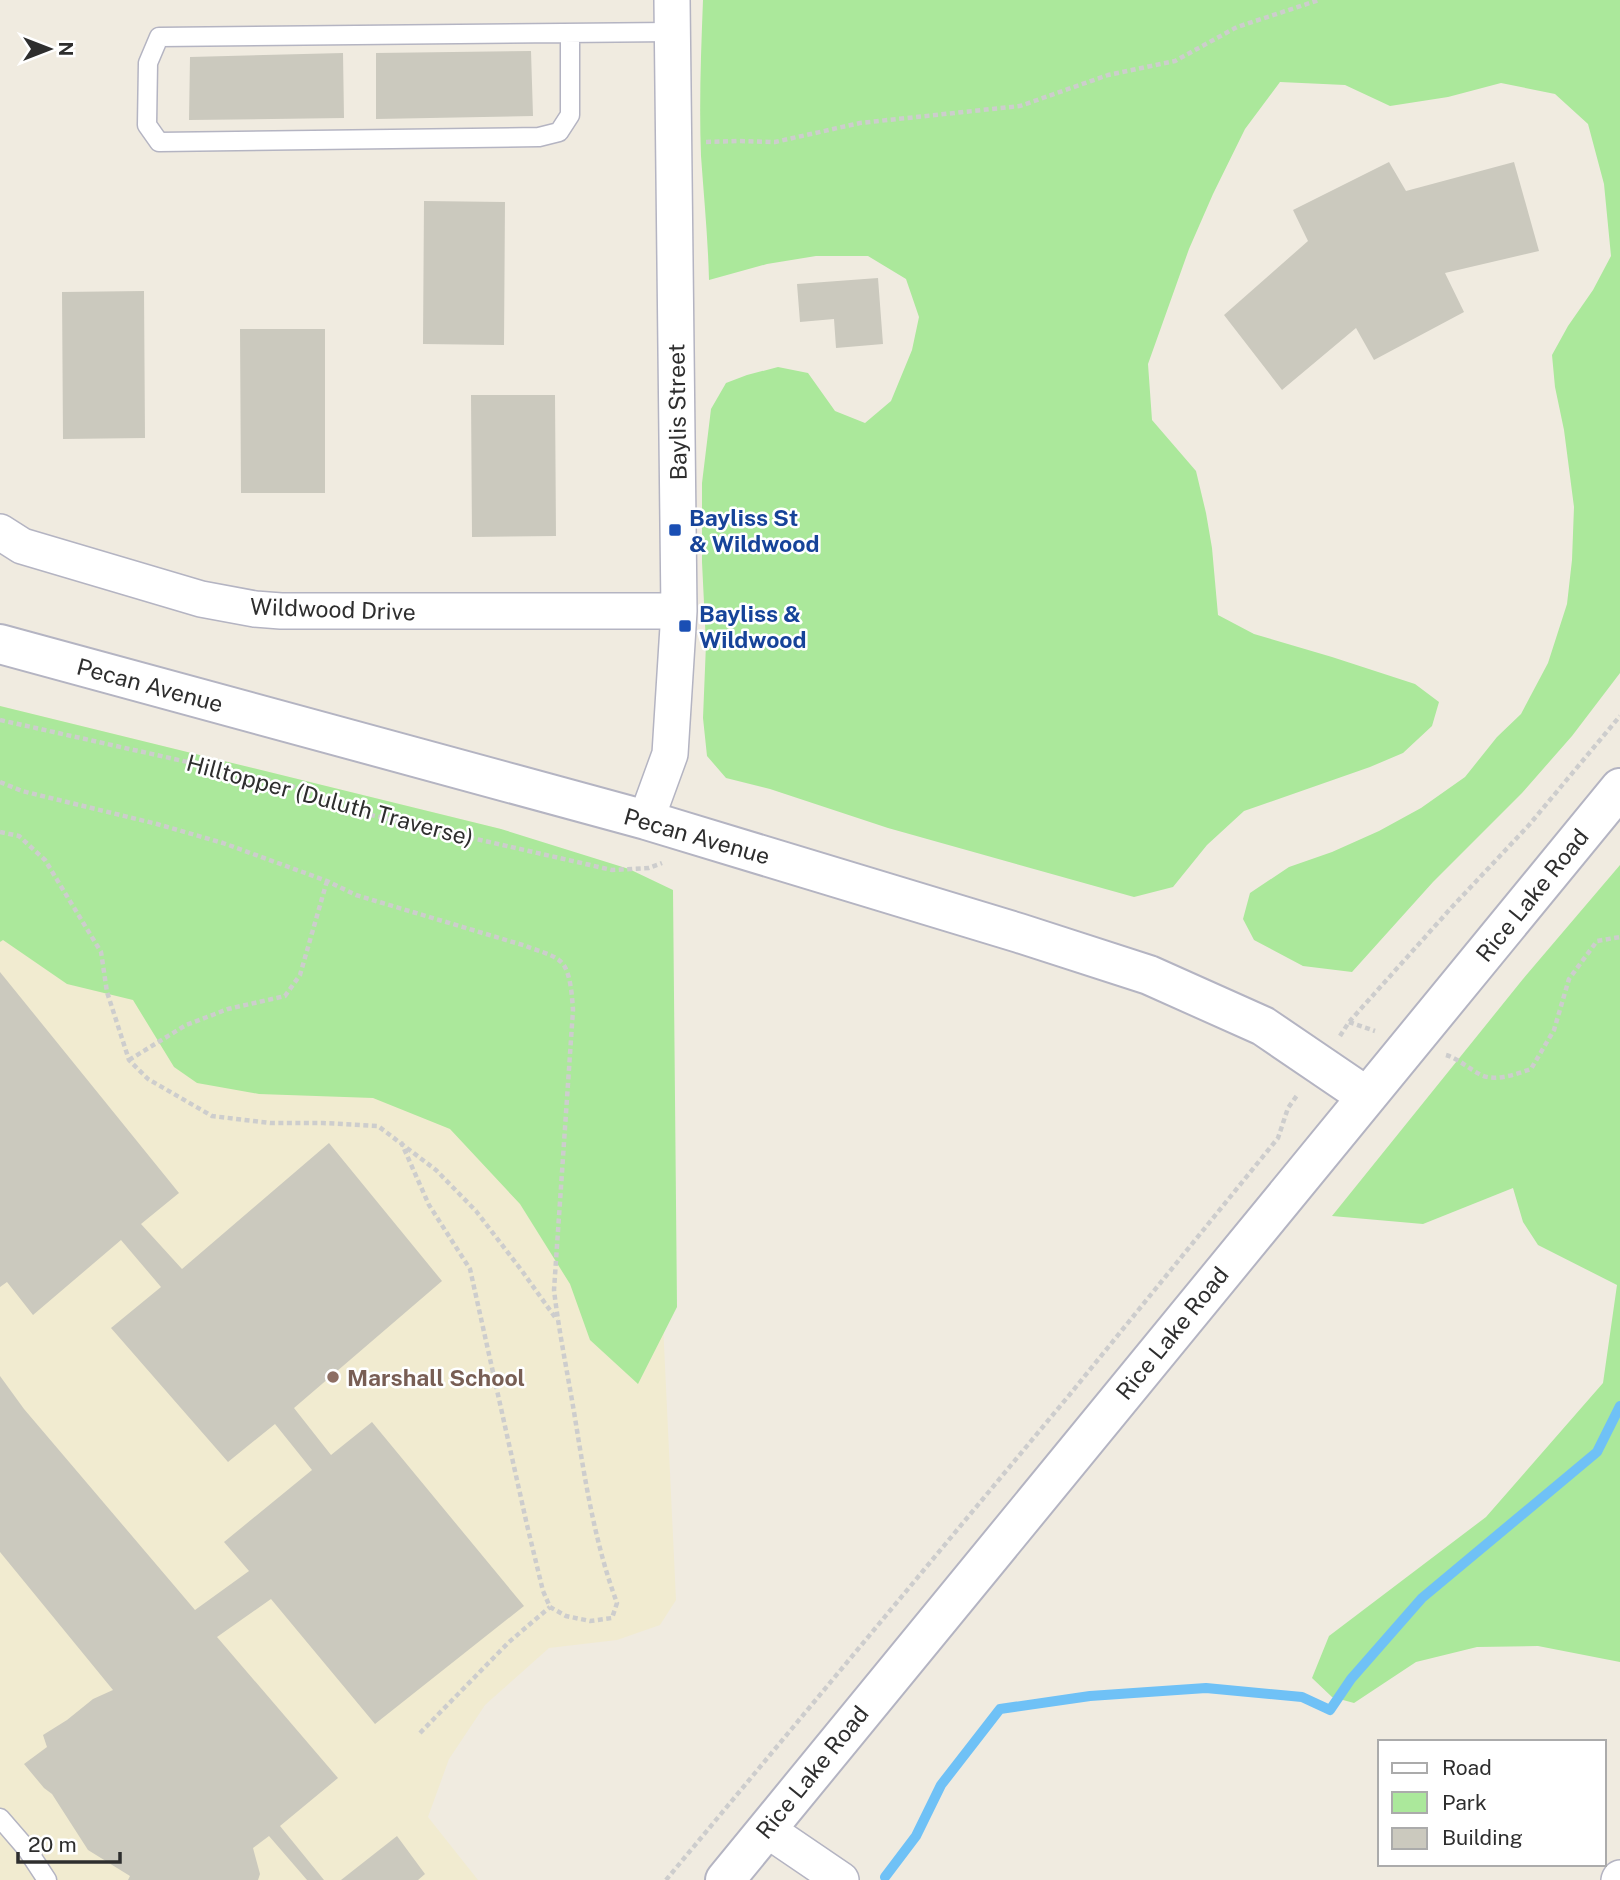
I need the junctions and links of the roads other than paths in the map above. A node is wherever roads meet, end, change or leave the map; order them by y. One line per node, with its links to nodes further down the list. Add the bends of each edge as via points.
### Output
1 (672, 16): 2 (lane); 4 (street, Baylis Street)
2 (570, 33): 2 (lane, via 159,37 148,64 147,125 159,142 539,137 559,132 570,115)
3 (0, 533): 4 (street, Wildwood Drive, via 85,565 255,609)
4 (679, 611): 7 (street, Baylis Street, via 670,754)
5 (0, 644): 7 (street, Pecan Avenue)
6 (1620, 788): 8 (street, Rice Lake Road)
7 (646, 820): 8 (street, Pecan Avenue, via 1149,975 1263,1026)
8 (1366, 1096): 10 (street, Rice Lake Road)
9 (0, 1818): 11 (lane)
10 (765, 1829): 12 (street, Rice Lake Road); 13 (street)
11 (47, 1880)
12 (725, 1880)
13 (841, 1880)

